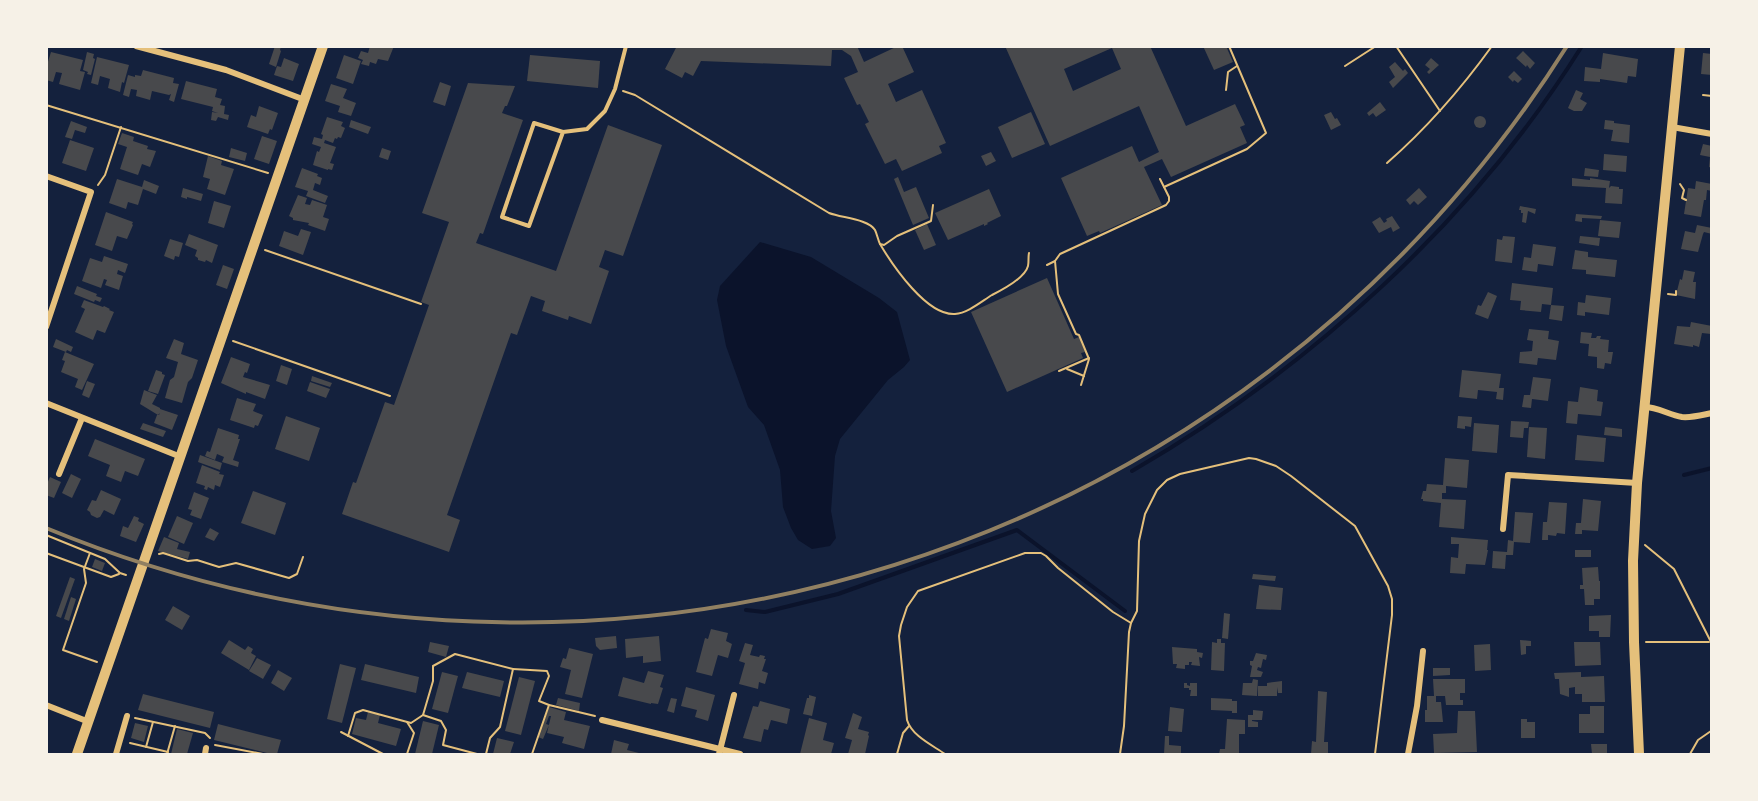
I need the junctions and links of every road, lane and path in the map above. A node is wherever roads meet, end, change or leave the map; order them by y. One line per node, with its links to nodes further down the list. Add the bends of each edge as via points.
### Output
1 (136, 46): 10 (street)
2 (171, 46): 10 (street)
3 (323, 46): 17 (street)
4 (626, 46): 22 (lane, via 605,111 588,129)
5 (1228, 46): 11 (path)
6 (1376, 46): 12 (path)
7 (1396, 46): 19 (path)
8 (1492, 46): 19 (path)
9 (1680, 46): 21 (street)
10 (169, 55): 17 (street, via 226,70)
11 (1238, 66): 13 (path, via 1228,72); 29 (path, via 1266,133 1247,149)
12 (1345, 66)
13 (1226, 90)
14 (627, 93): 33 (path, via 829,213 866,223 874,229)
15 (1703, 94): 16 (path)
16 (1712, 96)
17 (304, 100): 26 (street)
18 (46, 105): 20 (path)
19 (1441, 111): 24 (path)
20 (121, 127): 26 (path); 30 (path, via 105,175)
21 (1672, 127): 23 (street); 50 (street)
22 (562, 132): 22 (lane, via 529,226 502,217 534,123)
23 (1712, 134)
24 (1387, 163)
25 (46, 176): 30 (street)
26 (278, 176): 34 (street)
27 (1160, 178): 29 (path)
28 (1680, 184): 31 (path, via 1682,198)
29 (1164, 187): 36 (path, via 1169,201 1165,206 1060,254)
30 (91, 192): 41 (street)
31 (1686, 200)
32 (933, 205): 33 (path, via 931,221)
33 (880, 244): 35 (path, via 914,290 952,314 1012,283 1026,269)
34 (254, 246): 40 (path); 42 (street)
35 (1029, 253)
36 (1055, 261): 37 (path); 43 (path, via 1056,294)
37 (1047, 265)
38 (1676, 291): 39 (path, via 1676,295)
39 (1668, 294)
40 (421, 304)
41 (46, 327)
42 (222, 337): 48 (path); 53 (street)
43 (1089, 358): 44 (path); 46 (path)
44 (1065, 369): 45 (path); 46 (path)
45 (1059, 371)
46 (1084, 376): 47 (path)
47 (1081, 385)
48 (390, 396)
49 (46, 403): 52 (street)
50 (1644, 406): 51 (street, via 1688,417); 55 (street)
51 (1712, 413)
52 (82, 418): 53 (street); 54 (street)
53 (181, 458): 59 (street)
54 (59, 474)
55 (1637, 483): 56 (street, via 1508,476); 58 (street)
56 (1503, 529)
57 (46, 535): 60 (path)
58 (1634, 536): 67 (path, via 1674,569); 68 (street)
59 (147, 552): 62 (path, via 219,567 236,563 289,578 297,574); 65 (street)
60 (90, 553): 63 (path); 64 (path, via 107,560)
61 (47, 554): 63 (path)
62 (303, 557)
63 (85, 568): 64 (path, via 111,578); 70 (path, via 86,583 63,650)
64 (120, 573): 65 (path)
65 (138, 579): 70 (street)
66 (1131, 623): 84 (path, via 1041,553 1025,553 918,591 907,607 898,645); 104 (path); 105 (path, via 1137,611 1137,556 1142,525 1161,485 1180,474 1240,459 1256,459 1276,466 1355,526 1391,592 1392,615)
67 (1711, 641): 68 (path); 72 (path)
68 (1634, 642): 107 (street)
69 (1423, 651): 106 (street)
70 (109, 666): 80 (street)
71 (513, 669): 75 (path, via 547,671 549,676 539,701); 76 (path, via 455,654 433,666); 99 (path, via 500,727 490,738)
72 (1712, 670)
73 (734, 695): 90 (street)
74 (46, 705): 80 (street)
75 (549, 705): 79 (path); 100 (path)
76 (423, 715): 82 (path); 98 (path, via 441,721 446,730 443,745)
77 (1712, 715): 85 (path)
78 (127, 716): 81 (path); 88 (street)
79 (603, 720): 90 (street)
80 (88, 722): 93 (street)
81 (153, 722): 83 (path); 89 (path)
82 (407, 722): 87 (path, via 363,710 355,712); 97 (path, via 414,733)
83 (175, 726): 91 (path); 92 (path, via 205,733 216,745)
84 (909, 726): 102 (path); 103 (path)
85 (1711, 731): 108 (path, via 1698,740)
86 (341, 732): 87 (path)
87 (348, 736): 96 (path)
88 (120, 741): 89 (path); 94 (street)
89 (146, 747): 91 (path)
90 (720, 752): 101 (street)
91 (167, 753)
92 (248, 753): 95 (path)
93 (77, 754)
94 (116, 754)
95 (263, 754)
96 (383, 754)
97 (407, 754)
98 (477, 754)
99 (486, 754)
100 (532, 754)
101 (741, 754)
102 (897, 754)
103 (945, 754)
104 (1120, 754)
105 (1375, 754)
106 (1408, 754)
107 (1639, 754)
108 (1690, 754)

